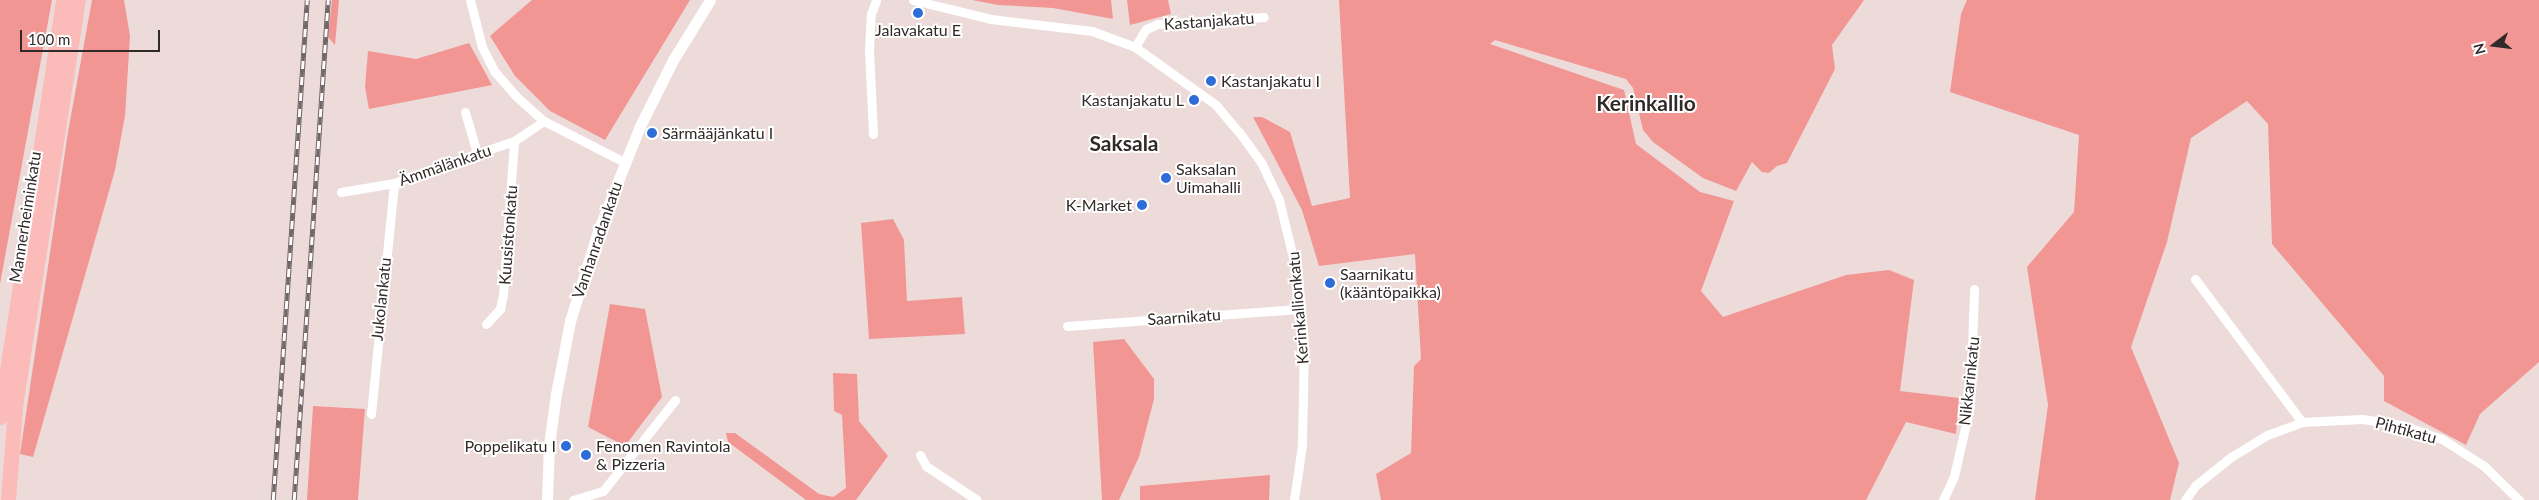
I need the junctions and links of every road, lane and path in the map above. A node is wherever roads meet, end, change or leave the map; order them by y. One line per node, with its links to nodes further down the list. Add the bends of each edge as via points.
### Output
1 (63, 0): 24 (main road, Mannerheiminkatu)
2 (78, 0): 28 (main road, Mannerheiminkatu, via 19,377)
3 (470, 0): 10 (street, via 482,46 495,72)
4 (710, 0): 14 (street, Vanhanradankatu, via 673,60)
5 (876, 0): 11 (street, via 871,14 869,48)
6 (913, 0): 8 (street, Kerinkallionkatu, via 991,19 1092,31)
7 (1264, 18): 8 (street, Kastanjakatu, via 1158,24 1146,29)
8 (1135, 47): 19 (street, Kerinkallionkatu, via 1216,105 1261,162 1279,200 1290,235)
9 (466, 112): 13 (street)
10 (544, 121): 12 (street, Ämmälänkatu); 14 (street)
11 (873, 134)
12 (514, 141): 13 (street, Ämmälänkatu); 20 (street, Kuusistonkatu, via 504,295 500,309)
13 (477, 153): 15 (street, Ämmälänkatu)
14 (624, 162): 29 (street, Vanhanradankatu, via 570,321 550,436)
15 (394, 183): 16 (street, Ämmälänkatu); 23 (street, Jukolankatu)
16 (341, 192)
17 (2195, 279): 25 (street)
18 (1974, 289): 33 (street, Nikkarinkatu, via 1968,416 1954,476)
19 (1301, 309): 21 (street, Saarnikatu); 32 (street, Kerinkallionkatu, via 1304,346 1302,445)
20 (486, 324)
21 (1067, 326)
22 (675, 400): 27 (street)
23 (371, 414)
24 (0, 417)
25 (2302, 422): 34 (street, Pihtikatu, via 2267,434 2231,456 2196,485); 35 (street, Pihtikatu, via 2362,419 2423,431 2442,439 2484,466)
26 (920, 455): 31 (street, via 926,466)
27 (600, 497): 30 (street)
28 (8, 500)
29 (547, 500)
30 (573, 500)
31 (977, 500)
32 (1294, 500)
33 (1943, 500)
34 (2185, 500)
35 (2519, 500)

